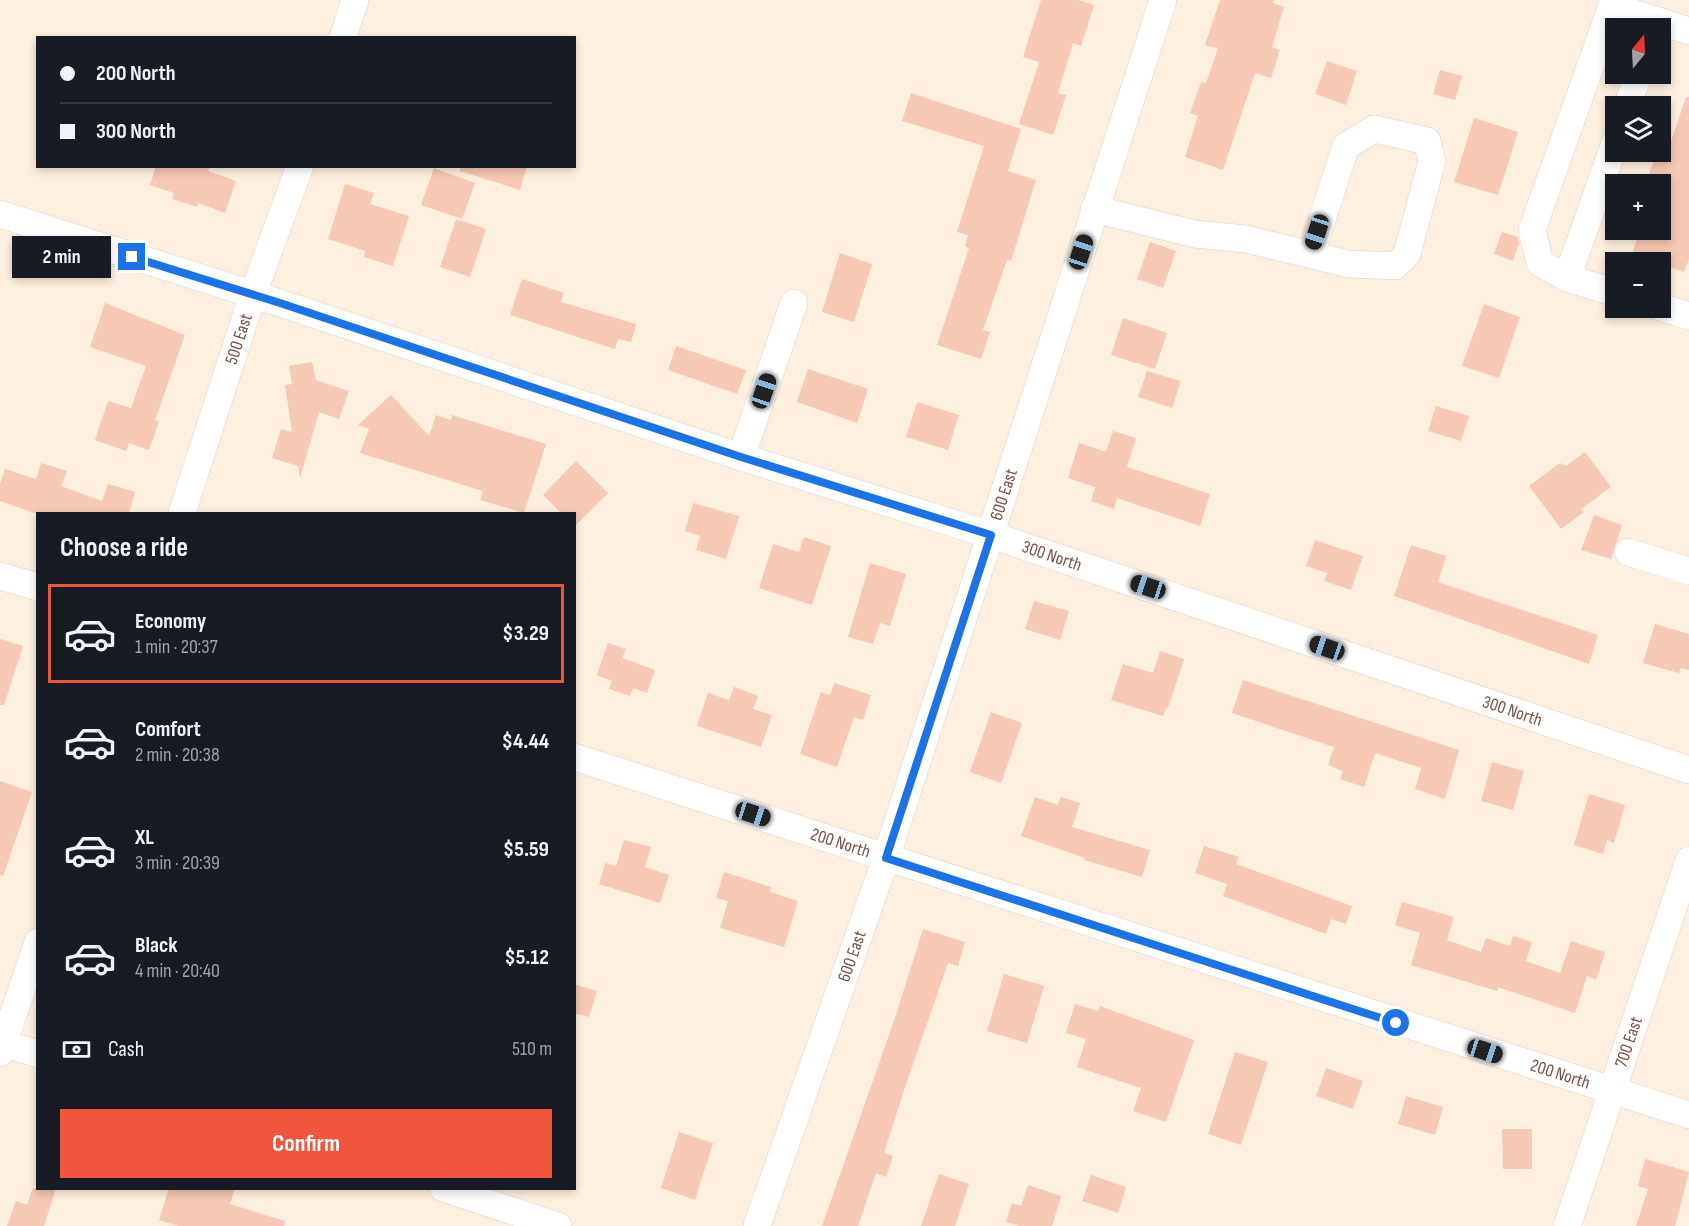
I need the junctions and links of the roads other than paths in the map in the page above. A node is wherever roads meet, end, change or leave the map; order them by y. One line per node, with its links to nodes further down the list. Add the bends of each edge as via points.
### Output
1 (355, 0): 7 (street)
2 (1163, 0): 10 (street, 600 East)
3 (1613, 3): 4 (street); 13 (street, via 1532,230 1540,262)
4 (1642, 18)
5 (1671, 28): 6 (street)
6 (1689, 31)
7 (344, 36)
8 (1608, 162): 13 (street)
9 (299, 168): 15 (street, 500 East)
10 (1094, 209): 12 (street, via 1195,234 1246,239); 21 (street, 600 East)
11 (0, 214): 15 (street, 300 North)
12 (1311, 254): 12 (street, via 1349,264 1395,266 1407,254 1432,161 1427,141 1374,129 1346,146)
13 (1567, 278): 14 (street)
14 (1605, 290)
15 (253, 294): 19 (street, 300 North); 20 (street, 500 East)
16 (794, 303): 19 (street)
17 (1671, 310): 18 (street)
18 (1689, 316)
19 (741, 457): 21 (street, 300 North)
20 (182, 512)
21 (991, 535): 27 (street, 300 North); 28 (street, 600 East)
22 (1628, 552): 23 (street)
23 (1689, 571)
24 (0, 576): 25 (street)
25 (36, 586)
26 (576, 758): 28 (street, 200 North)
27 (1689, 770)
28 (886, 858): 33 (street, 200 North, via 1551,1073); 37 (street, 600 East)
29 (1689, 860): 33 (street, 700 East)
30 (36, 948): 31 (street)
31 (1, 1046): 32 (street)
32 (36, 1054)
33 (1612, 1089): 34 (street, 200 North); 38 (street, 700 East)
34 (1689, 1115)
35 (449, 1190): 36 (street)
36 (558, 1226)
37 (757, 1226)
38 (1567, 1226)

